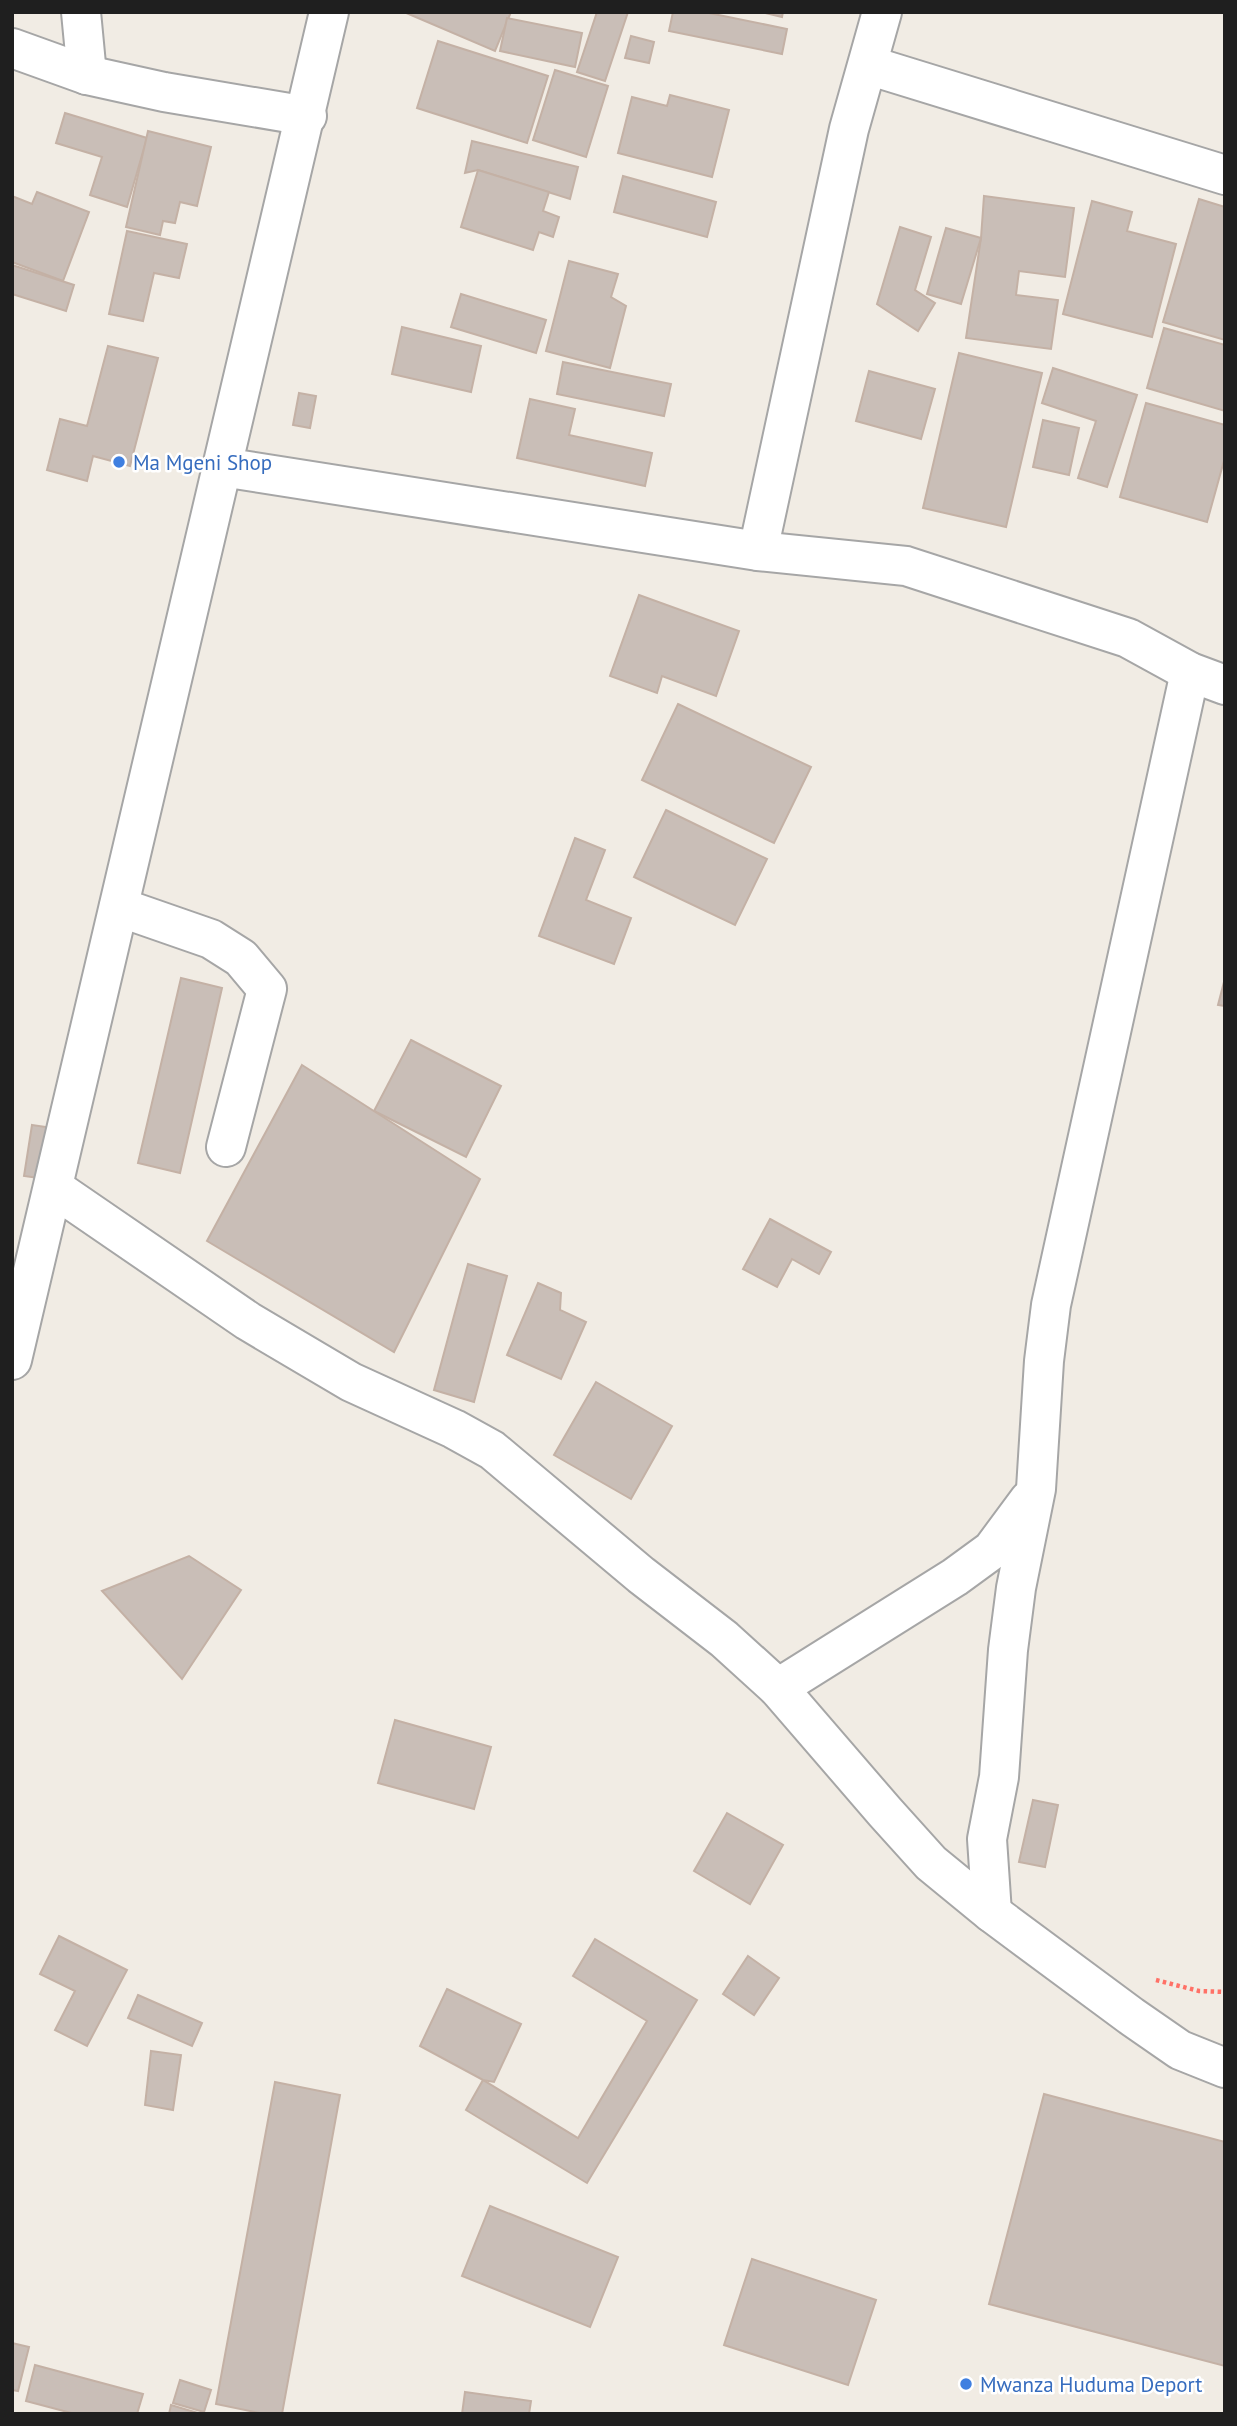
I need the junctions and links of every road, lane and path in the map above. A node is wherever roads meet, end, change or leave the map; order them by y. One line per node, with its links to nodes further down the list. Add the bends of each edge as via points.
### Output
1 (81, 12): 6 (street)
2 (330, 12): 7 (street)
3 (882, 12): 5 (street)
4 (12, 48): 6 (street)
5 (868, 65): 8 (street); 10 (street, via 849,129)
6 (86, 75): 7 (street)
7 (307, 116): 9 (street)
8 (1225, 175)
9 (222, 467): 10 (street); 12 (street)
10 (758, 551): 11 (street, via 906,566 1128,638)
11 (1208, 679): 16 (street, via 1051,1305)
12 (119, 907): 13 (street, via 211,939 241,958 267,989); 14 (street)
13 (226, 1147)
14 (54, 1188): 15 (street); 17 (street, via 248,1321 339,1376 492,1450)
15 (12, 1360)
16 (1036, 1489): 17 (street, via 992,1550); 18 (street, via 1016,1588 999,1777 987,1839)
17 (778, 1688): 18 (street, via 931,1863)
18 (992, 1913): 19 (street, via 1180,2050)
19 (1225, 2068)

